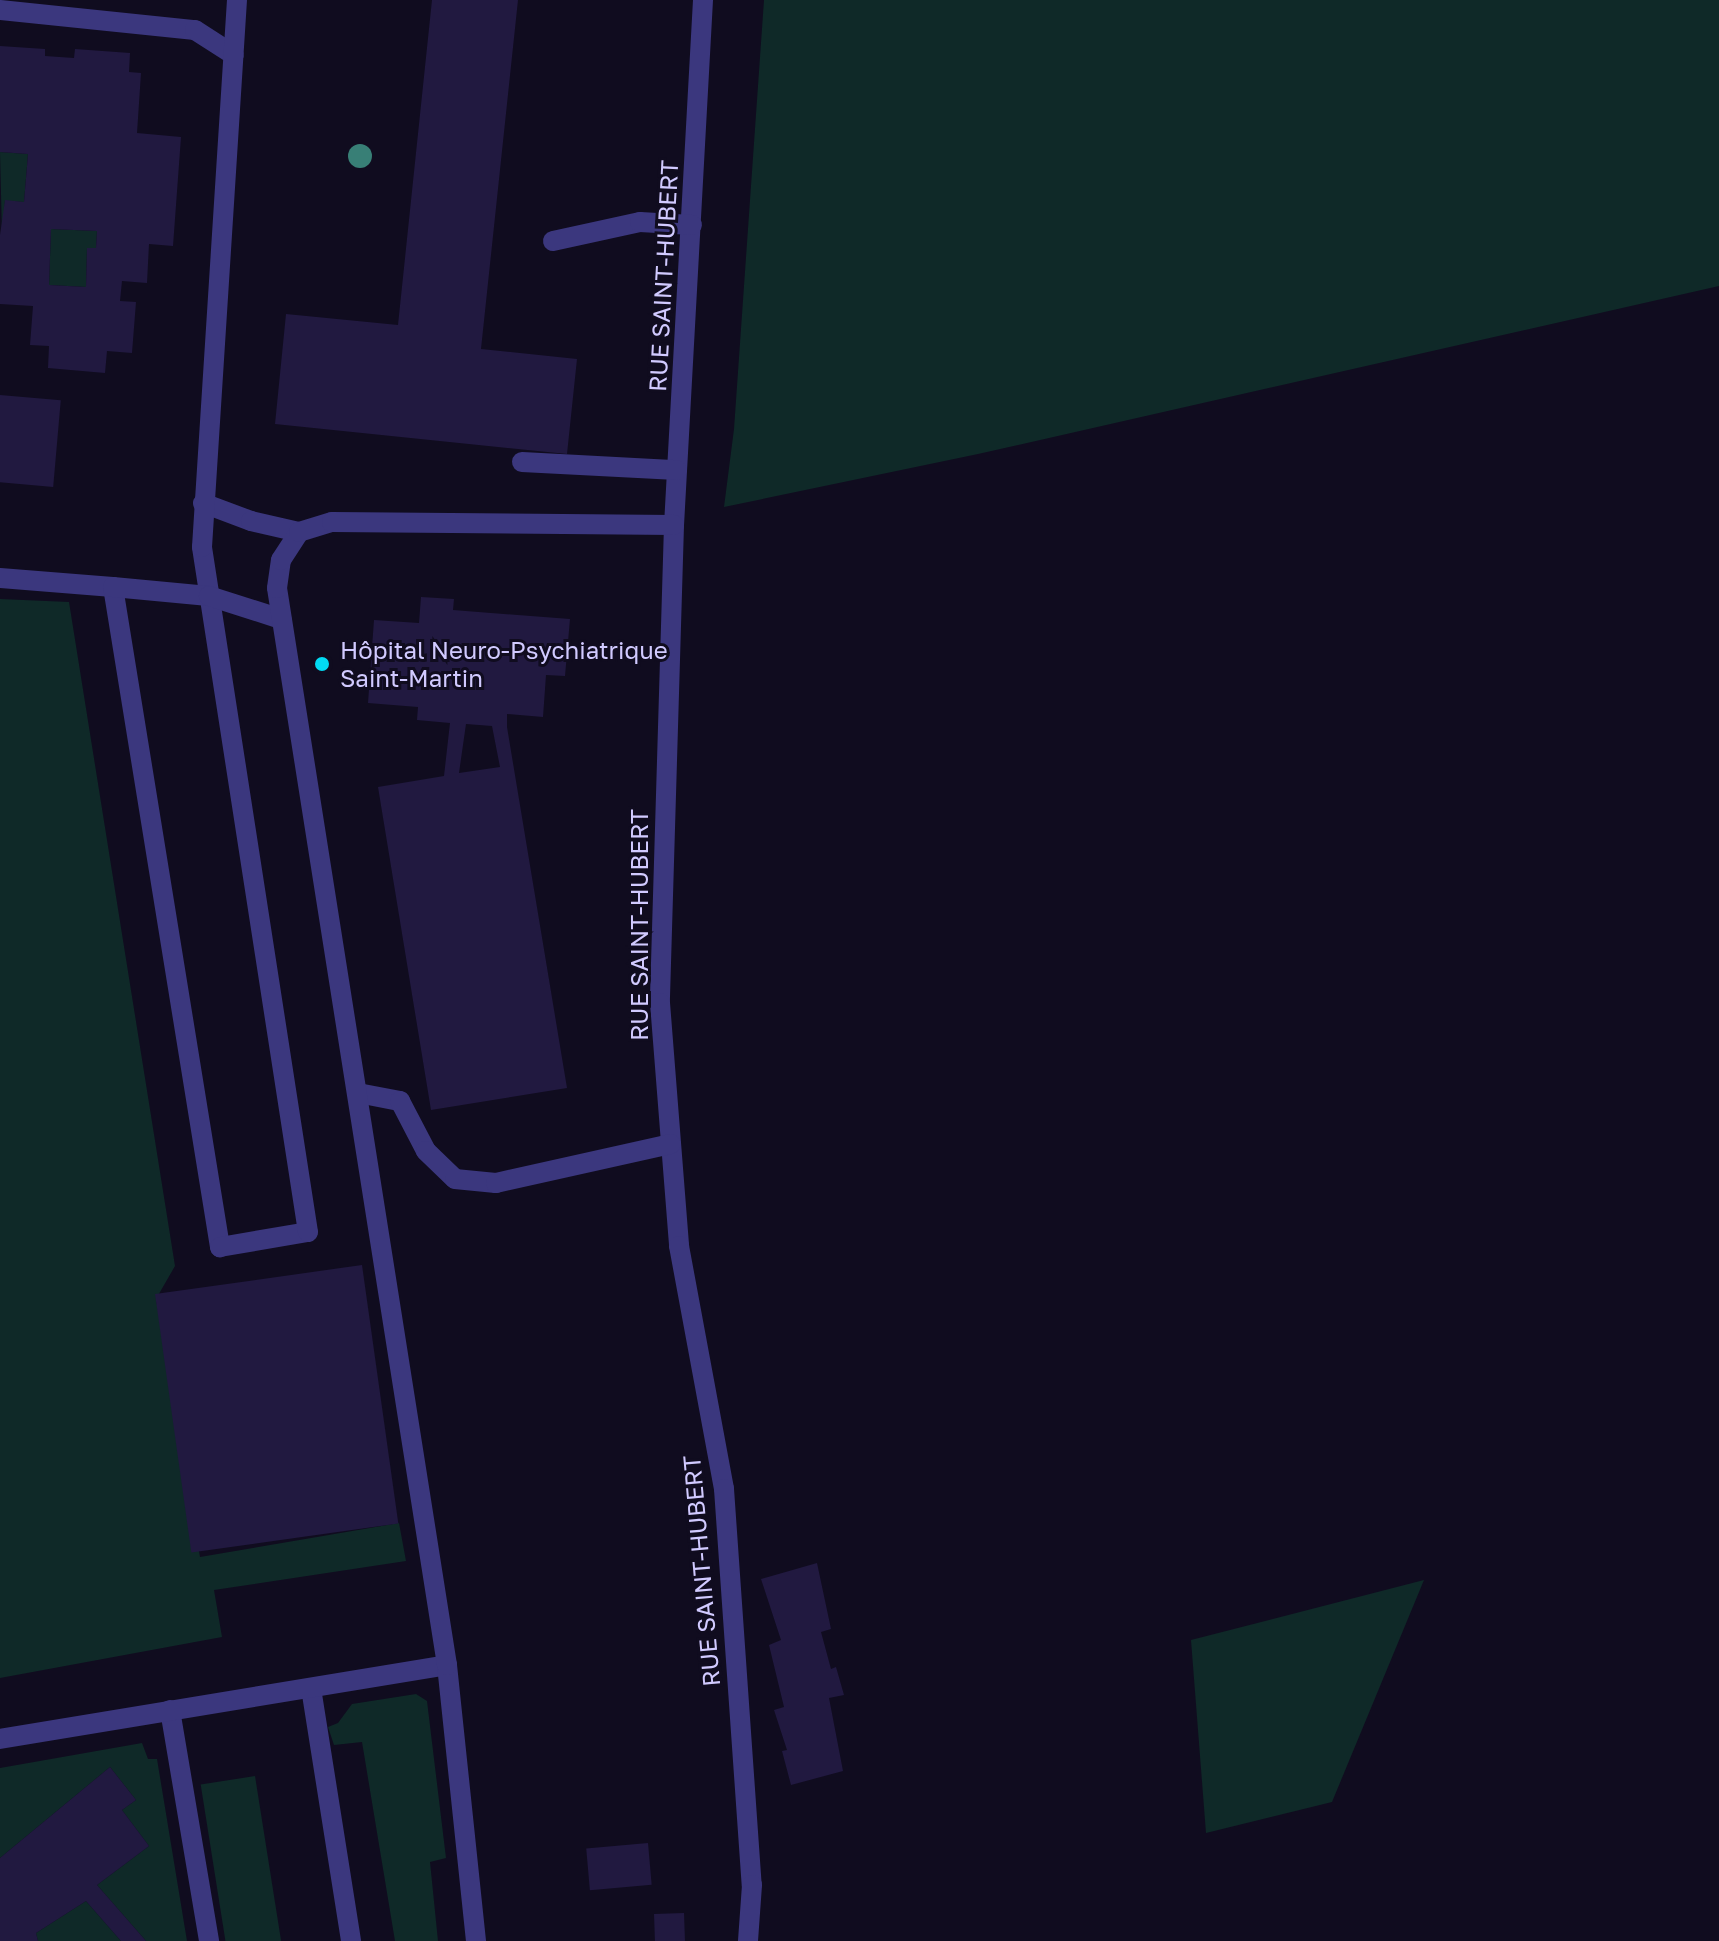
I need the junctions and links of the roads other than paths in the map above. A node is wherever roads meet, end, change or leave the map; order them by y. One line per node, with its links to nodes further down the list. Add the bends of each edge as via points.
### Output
1 (237, 0): 4 (street)
2 (703, 0): 5 (street, RUE SAINT-HUBERT)
3 (0, 10): 4 (street, via 195,30)
4 (234, 55): 9 (street)
5 (692, 225): 6 (street, via 640,222); 8 (street, RUE SAINT-HUBERT)
6 (553, 241)
7 (522, 462): 8 (street)
8 (677, 470): 10 (street, RUE SAINT-HUBERT)
9 (203, 503): 11 (street); 14 (street)
10 (674, 525): 11 (street, via 332,522); 17 (street, RUE SAINT-HUBERT, via 660,1003)
11 (299, 532): 15 (street, via 281,560)
12 (0, 578): 13 (street)
13 (113, 587): 14 (street); 14 (street, via 220,1247 308,1232)
14 (209, 596): 15 (street)
15 (281, 619): 16 (street)
16 (358, 1093): 17 (street, via 400,1101 426,1151 455,1179 496,1183); 18 (street)
17 (671, 1144): 25 (street, RUE SAINT-HUBERT, via 679,1246 724,1489 752,1885)
18 (447, 1665): 19 (street); 24 (street)
19 (311, 1688): 20 (street); 23 (street)
20 (170, 1710): 21 (street); 22 (street)
21 (0, 1739)
22 (209, 1941)
23 (351, 1941)
24 (476, 1941)
25 (748, 1941)

